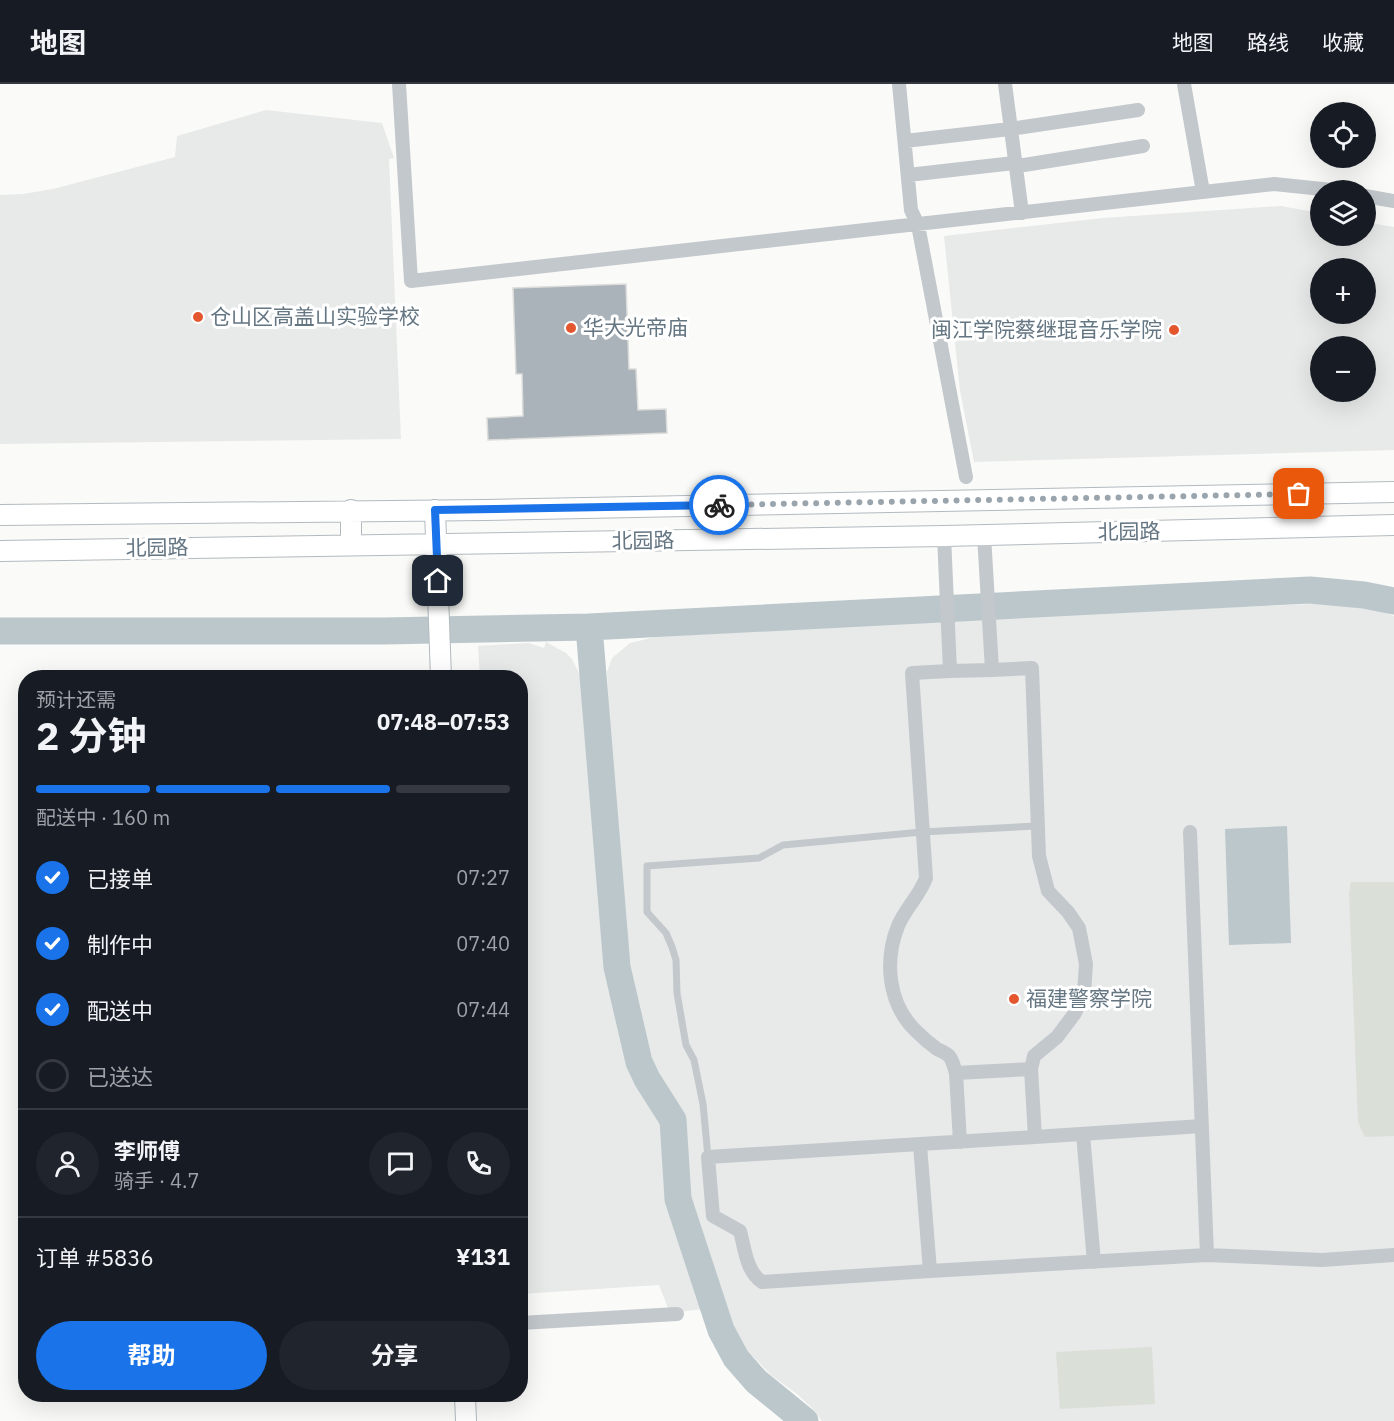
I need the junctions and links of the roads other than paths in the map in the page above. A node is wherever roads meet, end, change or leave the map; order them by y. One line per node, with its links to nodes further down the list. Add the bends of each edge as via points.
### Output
1 (399, 84): 16 (street, via 411,281)
2 (899, 84): 7 (street)
3 (1005, 84): 6 (street)
4 (1184, 84): 12 (street)
5 (1138, 110): 6 (street)
6 (1010, 129): 7 (street); 9 (street)
7 (904, 141): 10 (street)
8 (1143, 146): 9 (street, via 1024,165)
9 (1014, 163): 10 (street); 15 (street)
10 (908, 175): 16 (street, via 911,210)
11 (1310, 187): 12 (street, via 1274,184)
12 (1203, 192): 15 (street)
13 (1376, 198): 14 (street)
14 (1394, 201)
15 (1022, 213): 16 (street)
16 (918, 225): 17 (street)
17 (966, 477)
18 (1394, 492): 19 (main road, 北园路)
19 (513, 509): 21 (main road, 北园路); 26 (main road)
20 (351, 510): 21 (main road, 北园路); 22 (main road, 北园路); 28 (main road)
21 (435, 510): 27 (main road)
22 (0, 515)
23 (1394, 525): 24 (main road, 北园路)
24 (984, 535): 25 (main road, 北园路); 30 (street)
25 (944, 536): 26 (main road, 北园路); 32 (street)
26 (514, 543): 27 (main road, 北园路)
27 (436, 544): 28 (main road, 北园路); 31 (main road)
28 (351, 545): 29 (main road, 北园路)
29 (0, 551)
30 (992, 669): 32 (street); 33 (street, via 1032,668)
31 (441, 670)
32 (950, 671): 34 (street, via 912,673)
33 (1037, 826): 34 (lane); 36 (street, via 1039,856 1048,891 1079,928 1086,964 1080,1002 1057,1037 1034,1056)
34 (922, 832): 37 (street, via 926,878 896,933 891,984 907,1021 950,1057); 43 (lane, via 783,845 759,858 647,866 647,912 666,933 672,947 686,1045 694,1060 704,1104)
35 (1190, 832): 38 (street)
36 (1031, 1069): 37 (street); 40 (street)
37 (956, 1073): 41 (street)
38 (1202, 1126): 39 (street); 44 (street)
39 (1083, 1134): 40 (street); 46 (street)
40 (1035, 1137): 41 (street)
41 (960, 1142): 42 (street)
42 (920, 1146): 43 (street); 47 (street)
43 (708, 1157): 47 (street, via 713,1216 740,1231 750,1270 762,1282)
44 (1208, 1256): 45 (street, via 1322,1260); 46 (street)
45 (1394, 1256)
46 (1094, 1262): 47 (street)
47 (930, 1271)
48 (676, 1314): 49 (street)
49 (528, 1323)
50 (465, 1402): 51 (main road)
51 (466, 1421)

